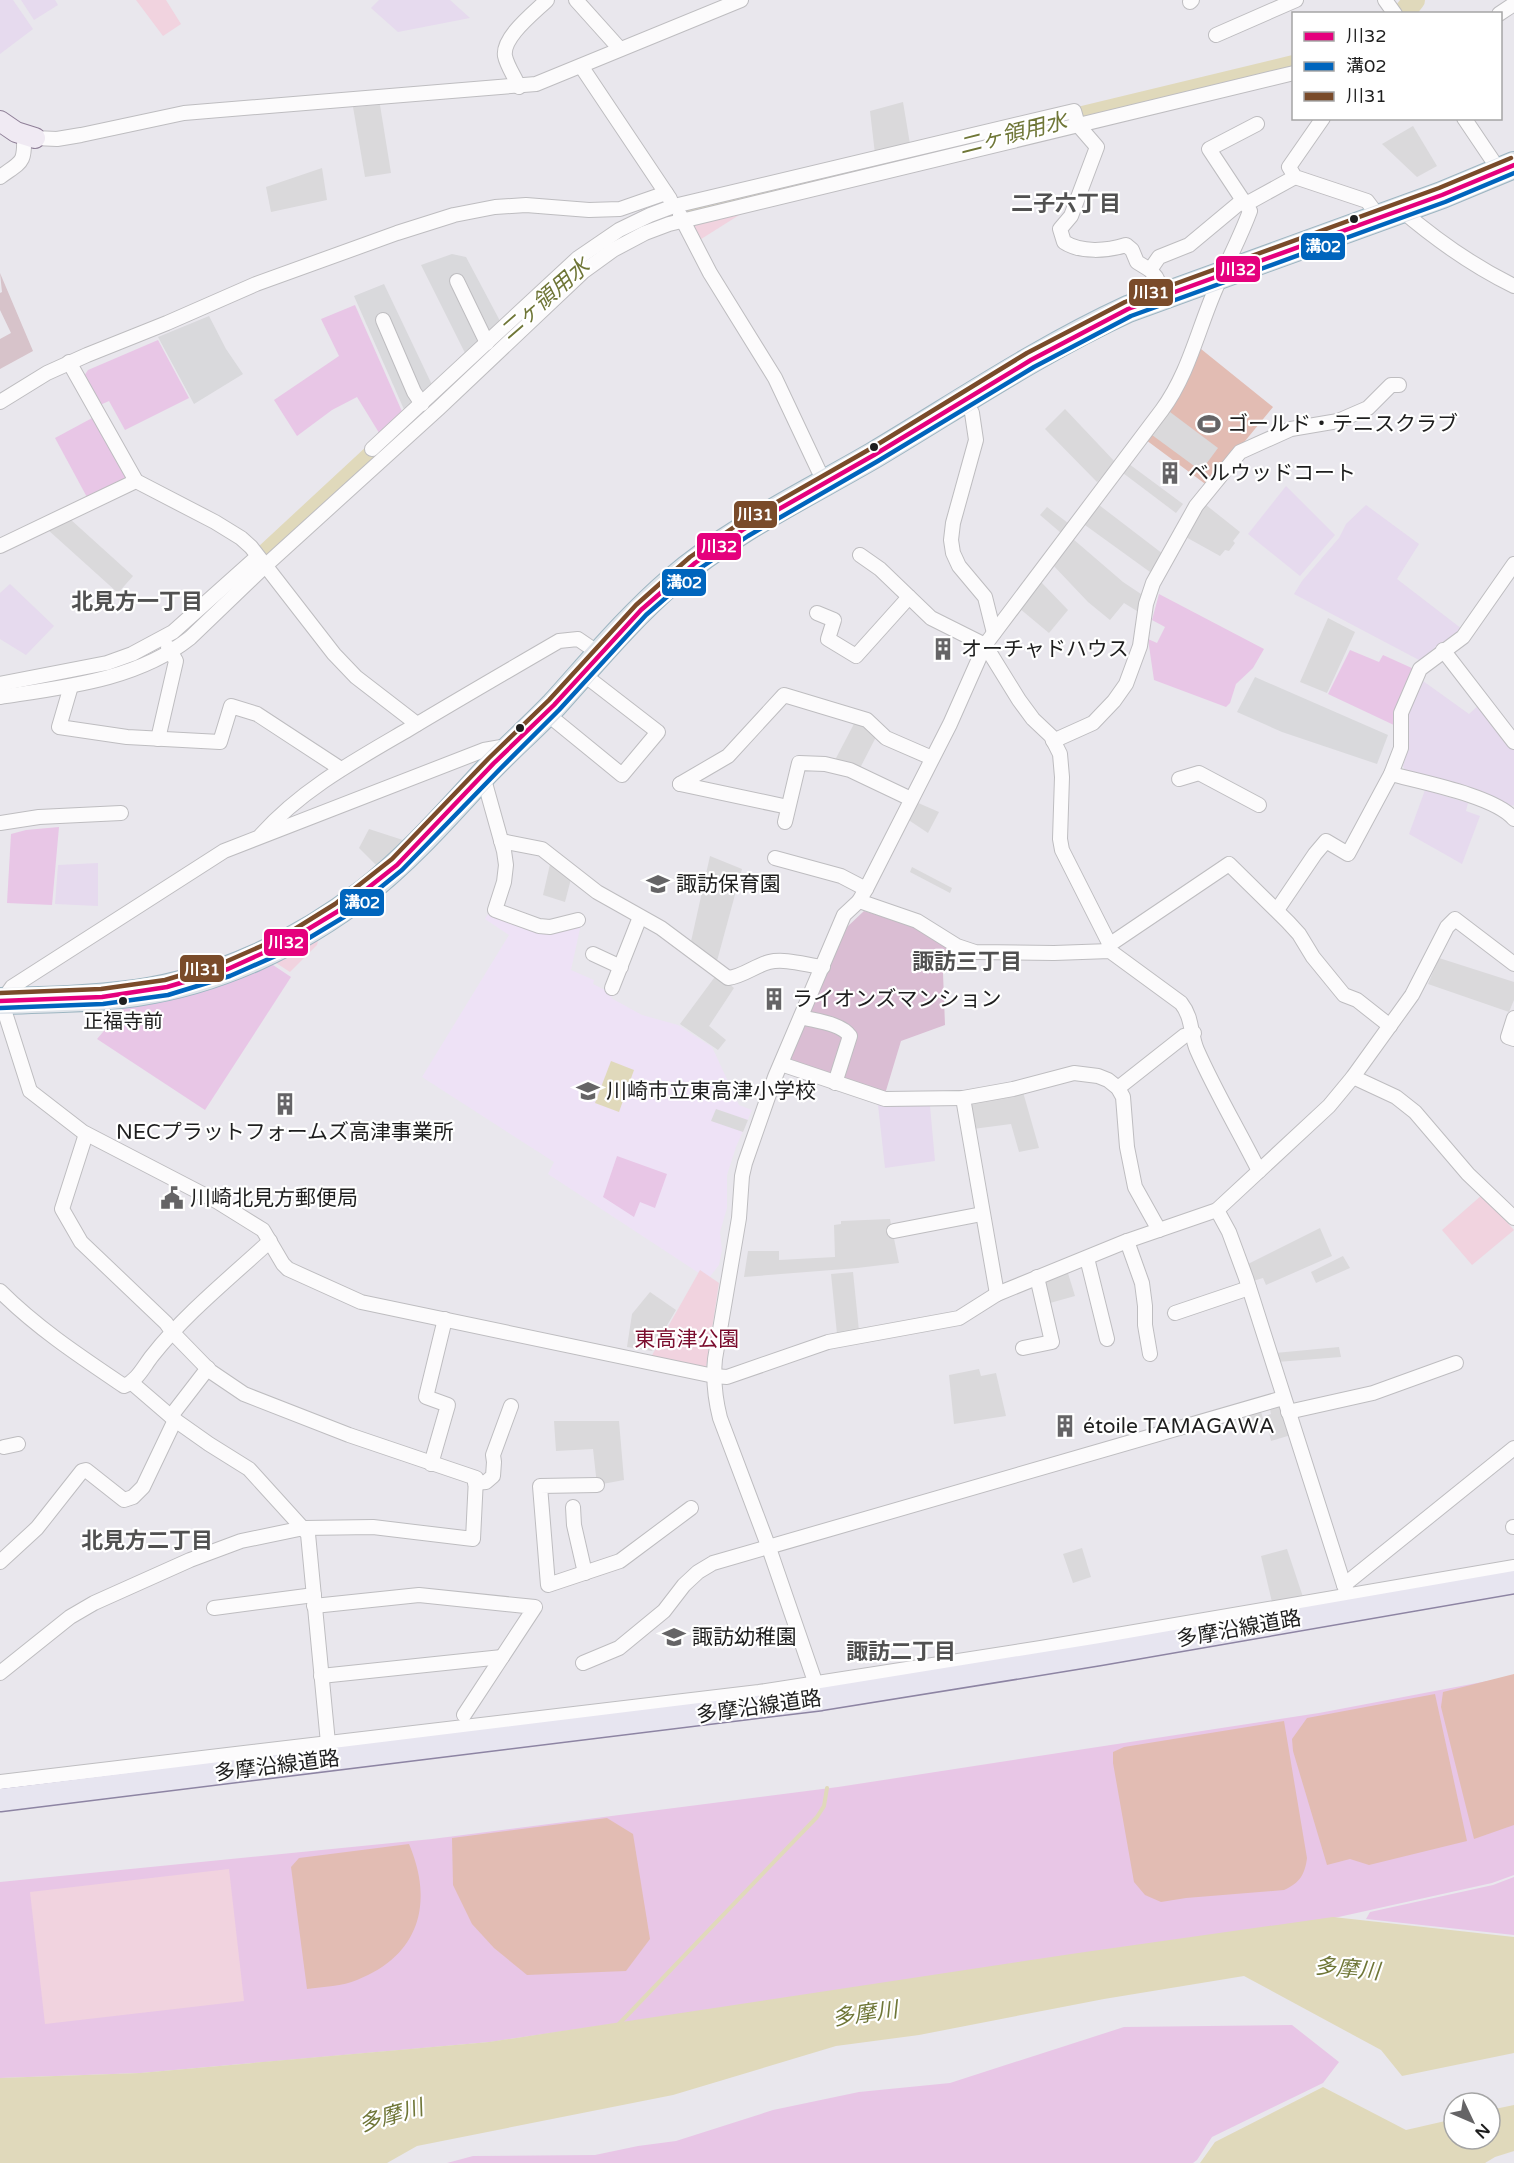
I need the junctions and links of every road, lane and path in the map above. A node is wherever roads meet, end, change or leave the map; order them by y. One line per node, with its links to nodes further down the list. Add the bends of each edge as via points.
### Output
1 (547, 0): 9 (street, via 520,25 506,48 505,56)
2 (576, 0): 6 (street)
3 (741, 0): 6 (street)
4 (1296, 0): 5 (street)
5 (1216, 35)
6 (620, 50): 7 (street)
7 (581, 66): 9 (street); 19 (street)
8 (1292, 73): 10 (street)
9 (519, 87): 15 (street, via 184,113 81,135)
10 (1076, 118): 23 (street); 25 (street, via 1097,147 1071,216 1060,229 1064,242 1073,248 1111,249 1126,245 1137,262)
11 (1322, 120): 18 (street, via 1289,167)
12 (1466, 120): 16 (street)
13 (0, 121): 15 (street)
14 (1257, 124): 20 (street, via 1209,148)
15 (29, 136): 17 (street, via 22,162)
16 (1506, 168): 22 (highway)
17 (0, 177)
18 (1295, 177): 20 (street); 22 (street, via 1367,201)
19 (666, 192): 21 (street); 23 (street)
20 (1245, 202): 25 (street, via 1189,244 1159,257); 26 (street, via 1250,212)
21 (621, 209): 24 (street, via 628,217); 32 (street, via 495,207 454,215 324,258)
22 (1390, 213): 26 (highway); 28 (street)
23 (679, 214): 24 (street); 39 (street, via 710,273 775,378); 42 (street, via 584,271 440,408)
24 (626, 226): 31 (street, via 578,258)
25 (1150, 270): 29 (street)
26 (1224, 273): 29 (highway); 46 (street, via 1175,392)
27 (457, 281): 31 (street)
28 (1514, 286)
29 (1165, 295): 34 (highway, via 1092,325)
30 (383, 320): 36 (street)
31 (487, 344): 36 (street)
32 (69, 362): 35 (street); 38 (street)
33 (1400, 385): 59 (street, via 1391,385 1368,408 1338,421 1291,429 1240,452 1196,506 1153,583 1140,646 1126,684 1093,723)
34 (965, 399): 39 (highway); 46 (street, via 972,413 976,440 951,540 959,566 984,597)
35 (0, 402)
36 (422, 404): 37 (street)
37 (372, 449)
38 (136, 481): 40 (street); 42 (street, via 241,538)
39 (825, 484): 51 (highway, via 691,565)
40 (0, 546)
41 (860, 555): 44 (street)
42 (261, 561): 47 (street); 50 (street, via 190,638); 57 (street, via 356,677)
43 (1514, 564): 49 (street, via 1463,637)
44 (909, 597): 45 (street, via 856,657 828,639 834,620); 48 (street, via 931,618)
45 (818, 613)
46 (994, 633): 48 (street)
47 (162, 638): 50 (street); 53 (street, via 107,663)
48 (984, 645): 59 (street, via 1019,700); 62 (street)
49 (1443, 650): 60 (street); 64 (street, via 1420,669 1401,713 1401,748)
50 (172, 652): 54 (street, via 113,676); 58 (street, via 176,661)
51 (600, 654): 52 (highway); 57 (street, via 578,639 559,641)
52 (583, 674): 56 (highway); 56 (street, via 658,732 622,775)
53 (0, 684)
54 (71, 686): 55 (street); 58 (street, via 59,727)
55 (0, 697)
56 (546, 713): 61 (highway)
57 (417, 724): 63 (street)
58 (158, 739): 63 (street, via 220,742 231,706 257,714)
59 (1053, 741): 81 (street, via 1060,754 1062,777 1062,850)
60 (1514, 742)
61 (514, 744): 65 (highway); 74 (street, via 484,750)
62 (932, 758): 67 (street); 69 (street, via 886,738 867,720 784,695 729,756 680,784)
63 (341, 769): 74 (street, via 292,805)
64 (1391, 774): 71 (street, via 1489,803); 78 (street, via 1348,854 1326,841)
65 (483, 776): 75 (street); 87 (highway, via 364,892 316,926 257,957 194,980 135,993 55,1000)
66 (1179, 779): 68 (street, via 1199,773)
67 (910, 799): 69 (street, via 850,770 825,764 799,764); 77 (street)
68 (1259, 805)
69 (788, 807): 72 (street)
70 (121, 813): 73 (street)
71 (1514, 817)
72 (785, 822)
73 (0, 823)
74 (260, 837): 87 (street, via 203,864 12,987)
75 (501, 841): 79 (street, via 542,849 597,892); 80 (street, via 506,866 495,910 539,926)
76 (775, 858): 77 (street, via 841,876)
77 (862, 895): 81 (street, via 975,952 1054,953); 85 (street, via 844,915)
78 (1277, 910): 81 (street, via 1229,864); 90 (street, via 1344,995)
79 (640, 917): 84 (street); 85 (street, via 728,978 767,962)
80 (578, 920)
81 (1110, 948): 91 (street, via 1180,1003)
82 (592, 954): 84 (street)
83 (1514, 964): 90 (street, via 1455,919)
84 (621, 967): 86 (street)
85 (823, 967): 88 (street)
86 (612, 988)
87 (1, 999): 98 (street, via 30,1091)
88 (801, 1017): 93 (street); 95 (street, via 839,1028 850,1036)
89 (1514, 1018): 92 (street, via 1508,1037)
90 (1390, 1026): 94 (street)
91 (1194, 1033): 96 (street, via 1184,1036); 99 (street, via 1197,1050)
92 (1514, 1039)
93 (781, 1064): 95 (street); 120 (street, via 742,1176)
94 (1353, 1077): 99 (street, via 1329,1106); 102 (street, via 1396,1097 1415,1112 1468,1174)
95 (835, 1083): 97 (street, via 885,1100)
96 (1118, 1088): 97 (street, via 1098,1076 1074,1073); 103 (street, via 1123,1097 1127,1147 1136,1187)
97 (963, 1098): 101 (street)
98 (86, 1134): 105 (street, via 218,1202 263,1230); 114 (street, via 62,1209 81,1242)
99 (1259, 1171): 100 (street)
100 (1217, 1210): 103 (street); 109 (street)
101 (982, 1214): 104 (street); 111 (street)
102 (1514, 1218)
103 (1159, 1230): 106 (street)
104 (894, 1231)
105 (270, 1241): 113 (street, via 288,1269 361,1302); 114 (street)
106 (1127, 1241): 107 (street); 117 (street, via 1142,1283)
107 (1087, 1258): 108 (street); 115 (street)
108 (1037, 1277): 111 (street); 116 (street, via 1052,1342)
109 (1249, 1288): 112 (street); 122 (street)
110 (0, 1291): 121 (street, via 21,1312 79,1355 124,1386)
111 (997, 1294): 120 (street, via 959,1318 828,1342 727,1377)
112 (1175, 1313)
113 (445, 1319): 120 (street); 129 (street, via 426,1397 448,1405)
114 (173, 1333): 119 (street); 121 (street)
115 (1107, 1339)
116 (1023, 1348)
117 (1150, 1354)
118 (1456, 1362): 124 (street, via 1373,1393)
119 (208, 1368): 125 (street); 129 (street, via 244,1394)
120 (714, 1376): 135 (street, via 720,1418)
121 (132, 1383): 125 (street)
122 (1283, 1398): 124 (street); 135 (street)
123 (511, 1406): 130 (street, via 493,1455 493,1476 486,1482)
124 (1288, 1412): 140 (street)
125 (173, 1418): 134 (street, via 249,1469); 136 (street, via 142,1488 133,1497 124,1500 86,1470 82,1471 37,1528)
126 (18, 1444): 127 (street)
127 (4, 1447)
128 (1514, 1448): 140 (street)
129 (431, 1464): 130 (street, via 476,1478)
130 (475, 1483): 134 (street, via 472,1540 373,1527)
131 (597, 1485): 138 (street, via 540,1486 548,1585)
132 (573, 1507): 138 (street)
133 (691, 1508): 138 (street, via 620,1561)
134 (303, 1528): 141 (street, via 310,1541); 145 (street, via 241,1541 94,1603 70,1617)
135 (769, 1548): 144 (street, via 713,1563 684,1585 664,1611 618,1648); 147 (street)
136 (0, 1562)
137 (1514, 1567): 140 (street)
138 (585, 1573)
139 (1514, 1582): 147 (main road, 多摩沿線道路, via 1101,1654)
140 (1347, 1590): 147 (street)
141 (314, 1600): 142 (street); 143 (street, via 419,1595 534,1608); 146 (street)
142 (214, 1608)
143 (502, 1657): 146 (street); 148 (street)
144 (583, 1663)
145 (0, 1673)
146 (321, 1676): 149 (street)
147 (818, 1691): 149 (street); 151 (main road, 多摩沿線道路)
148 (464, 1715)
149 (328, 1743): 150 (street)
150 (0, 1782)
151 (0, 1800)

